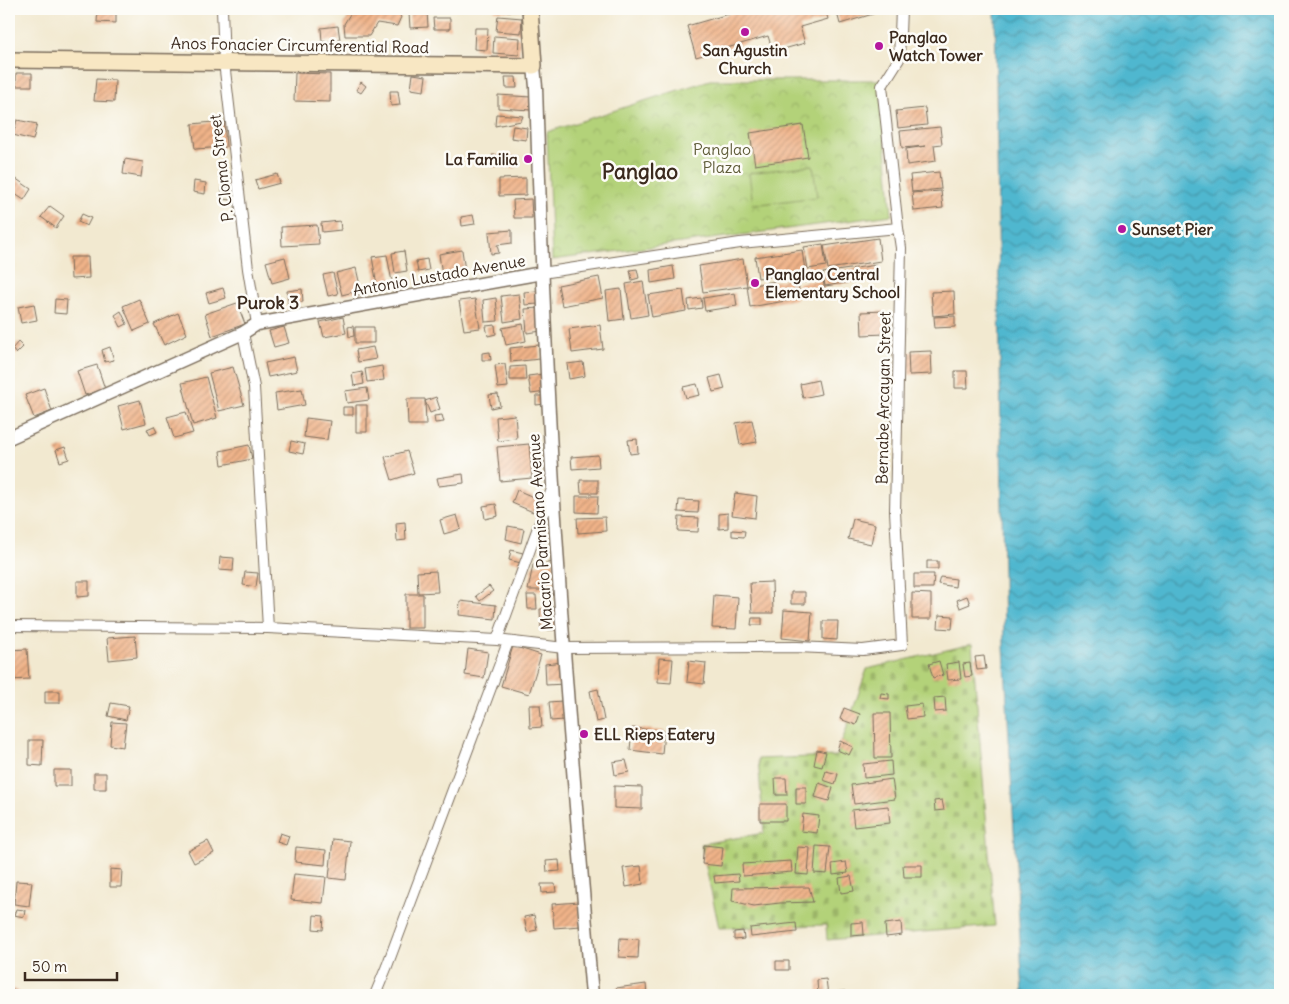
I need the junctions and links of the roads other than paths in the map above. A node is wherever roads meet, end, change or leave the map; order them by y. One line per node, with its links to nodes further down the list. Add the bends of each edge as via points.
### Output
1 (222, 9): 5 (street, P. Cloma Street)
2 (530, 9): 6 (main road)
3 (901, 9): 7 (street, Bernabe Arcayan Street, via 899,59 882,86)
4 (9, 60): 5 (main road, Anos Fonacier Circumferential Road)
5 (224, 62): 6 (main road, Anos Fonacier Circumferential Road); 9 (street, P. Cloma Street)
6 (534, 66): 8 (street, Macario Parmisano Avenue)
7 (898, 228): 8 (street, Antonio Lustado Avenue, via 740,243); 16 (street, Bernabe Arcayan Street, via 901,248 895,511 902,644 863,650 797,647)
8 (542, 273): 9 (street, Antonio Lustado Avenue); 12 (street, Macario Parmisano Avenue)
9 (257, 324): 10 (street, Antonio Lustado Avenue)
10 (243, 333): 11 (street, Antonio Lustado Avenue); 14 (street, via 254,387)
11 (9, 438)
12 (553, 486): 15 (street); 16 (street, Macario Parmisano Avenue)
13 (9, 626): 14 (street)
14 (268, 628): 15 (street)
15 (502, 641): 16 (street); 17 (street)
16 (564, 648): 18 (street, Macario Parmisano Avenue)
17 (375, 995)
18 (592, 995)

